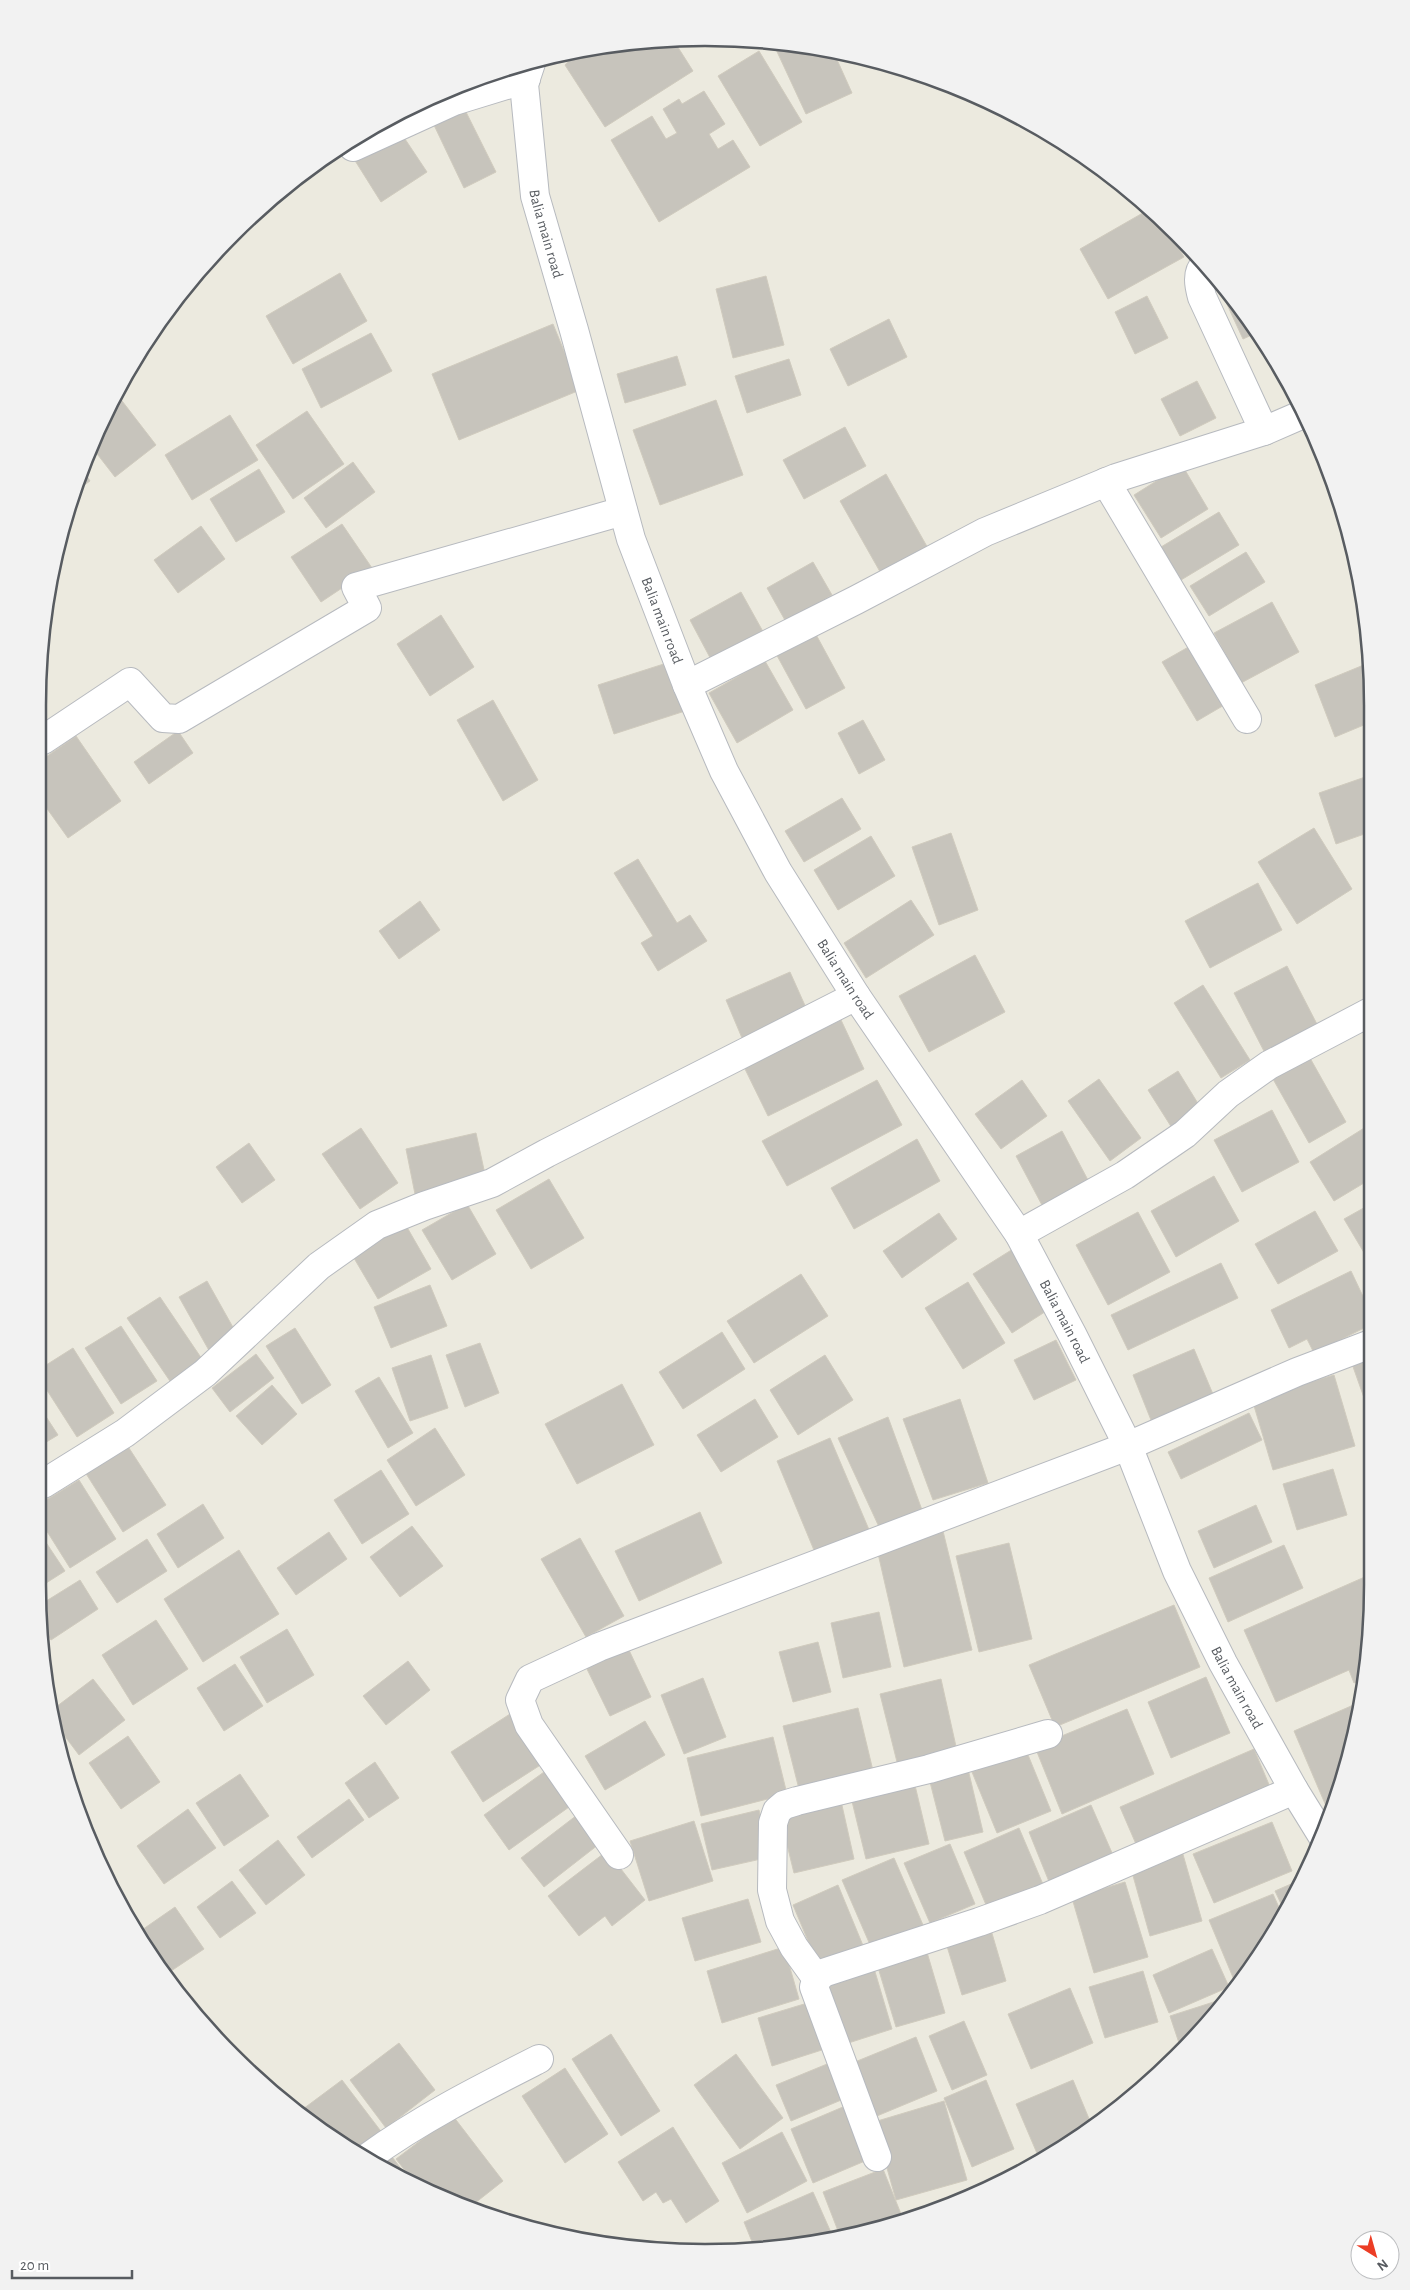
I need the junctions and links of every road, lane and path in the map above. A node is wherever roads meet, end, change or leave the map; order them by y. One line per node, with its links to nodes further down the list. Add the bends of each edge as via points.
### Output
1 (528, 71): 2 (street); 7 (street, Balia main road, via 524,84 535,196)
2 (365, 142)
3 (1201, 272): 5 (street, via 1198,281 1202,298)
4 (1297, 417): 5 (street)
5 (1264, 431): 6 (street)
6 (1106, 482): 8 (street, via 985,532); 9 (street)
7 (623, 511): 8 (street, Balia main road, via 630,539); 10 (street, via 356,586 367,608 179,719 163,718 130,682)
8 (687, 685): 11 (street, Balia main road, via 724,770 773,863)
9 (1247, 719)
10 (46, 738)
11 (856, 996): 13 (street, Balia main road); 16 (street, via 492,1183 377,1225 319,1266 205,1372 126,1433)
12 (1364, 1015): 13 (street, via 1269,1065 1228,1094 1185,1134 1125,1175)
13 (1019, 1234): 15 (street, Balia main road)
14 (1364, 1347): 15 (street, via 1297,1372)
15 (1128, 1446): 18 (street, Balia main road, via 1177,1570 1223,1663); 20 (street, via 599,1647 530,1679 520,1700 529,1725)
16 (46, 1482)
17 (1048, 1734): 21 (street, via 929,1769 797,1800 777,1811 773,1823 772,1890 780,1921)
18 (1294, 1790): 19 (street, Balia main road); 21 (street, via 1040,1900 823,1973)
19 (1317, 1828)
20 (619, 1855)
21 (817, 1979): 24 (street, via 814,1987)
22 (540, 2059): 23 (street, via 460,2099)
23 (373, 2153)
24 (877, 2157)

